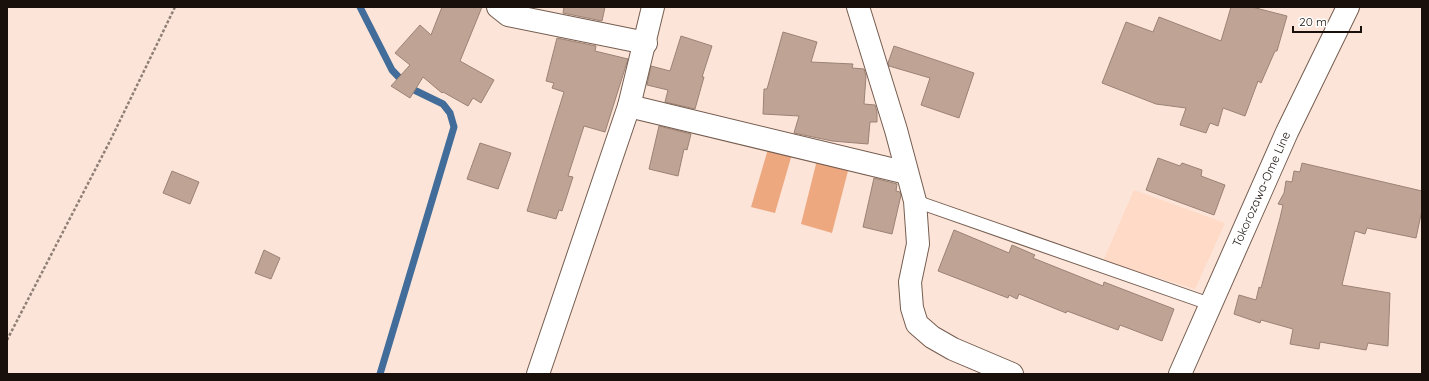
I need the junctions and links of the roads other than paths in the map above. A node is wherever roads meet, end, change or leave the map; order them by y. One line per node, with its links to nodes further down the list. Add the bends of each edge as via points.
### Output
1 (498, 7): 5 (street, via 508,15)
2 (653, 7): 5 (street)
3 (858, 7): 7 (street)
4 (1348, 7): 9 (street, Tokorozawa-Ome Line, via 1287,132)
5 (646, 43): 6 (street)
6 (629, 106): 7 (street); 10 (street)
7 (907, 173): 8 (street)
8 (915, 201): 9 (lane); 11 (street, via 918,244 910,282 912,308 917,324 932,337 953,349)
9 (1210, 304): 12 (street, Tokorozawa-Ome Line)
10 (538, 374)
11 (1012, 374)
12 (1180, 374)

